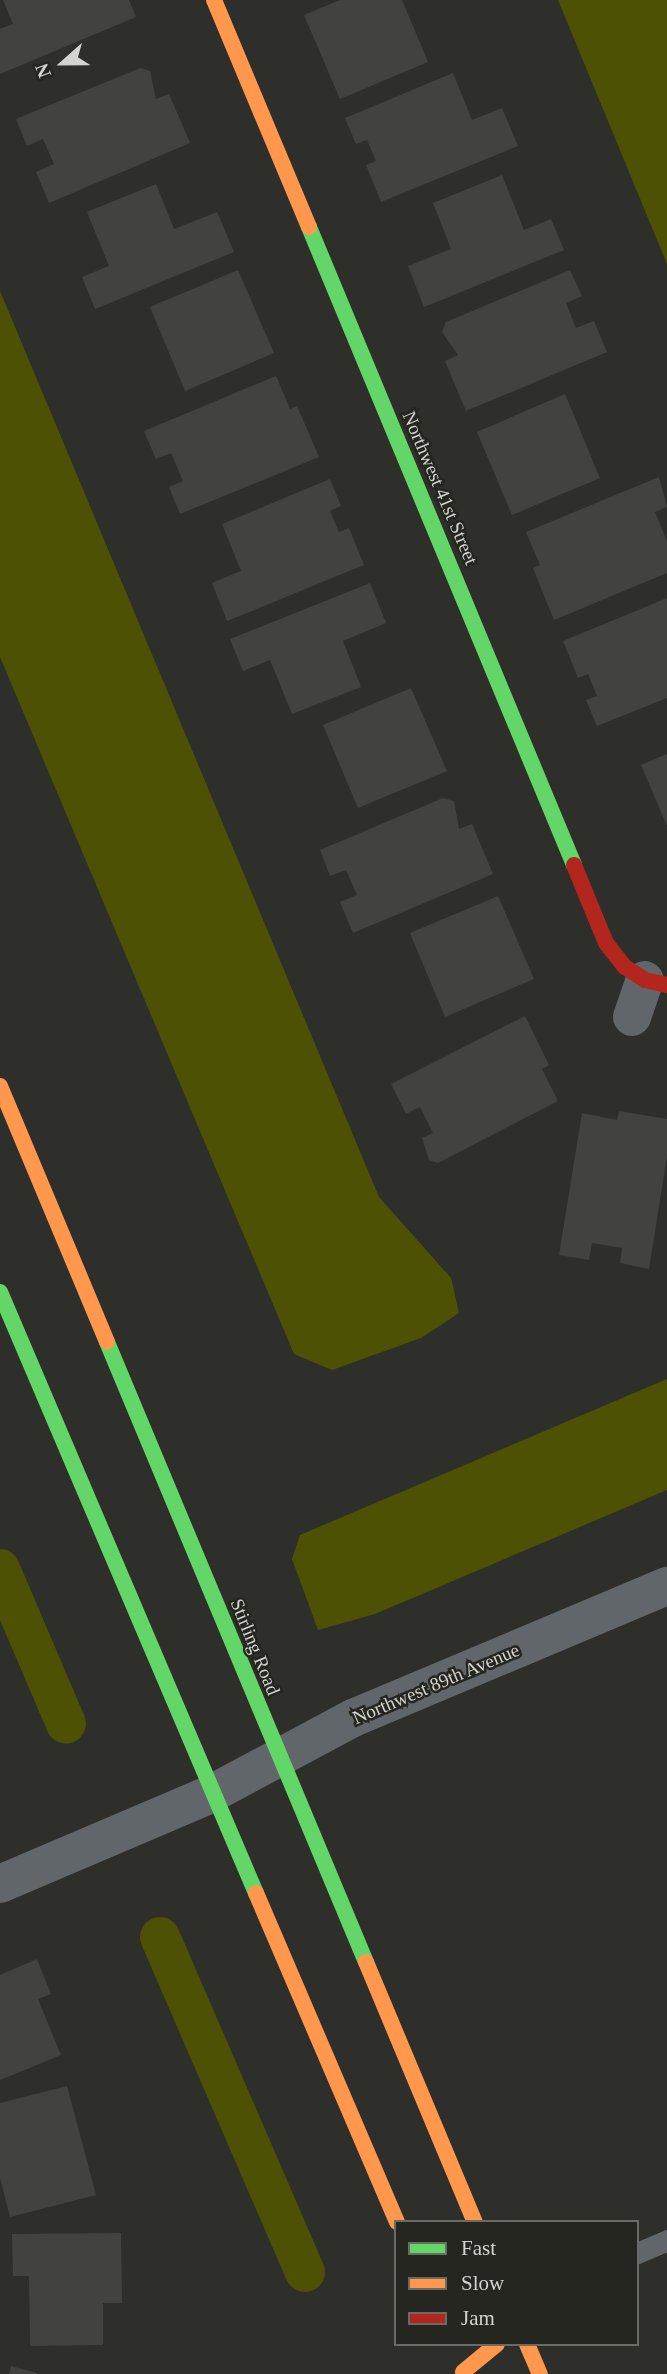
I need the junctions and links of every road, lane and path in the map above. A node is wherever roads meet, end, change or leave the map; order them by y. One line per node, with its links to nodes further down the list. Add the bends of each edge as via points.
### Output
1 (214, 0): 2 (main road, Northwest 41st Street, via 606,943 625,967)
2 (656, 983): 3 (street)
3 (632, 1017)
4 (0, 1086): 7 (main road, Stirling Road)
5 (0, 1292): 8 (main road)
6 (667, 1586): 7 (street, Northwest 89th Avenue, via 353,1718)
7 (278, 1758): 8 (street, Northwest 89th Avenue); 11 (main road, Stirling Road)
8 (211, 1794): 9 (street, Northwest 89th Avenue); 10 (main road)
9 (0, 1884)
10 (396, 2220)
11 (474, 2220)
12 (667, 2240): 13 (lane)
13 (639, 2252)
14 (494, 2346): 16 (main road)
15 (528, 2346): 17 (main road)
16 (460, 2368)
17 (540, 2374)

